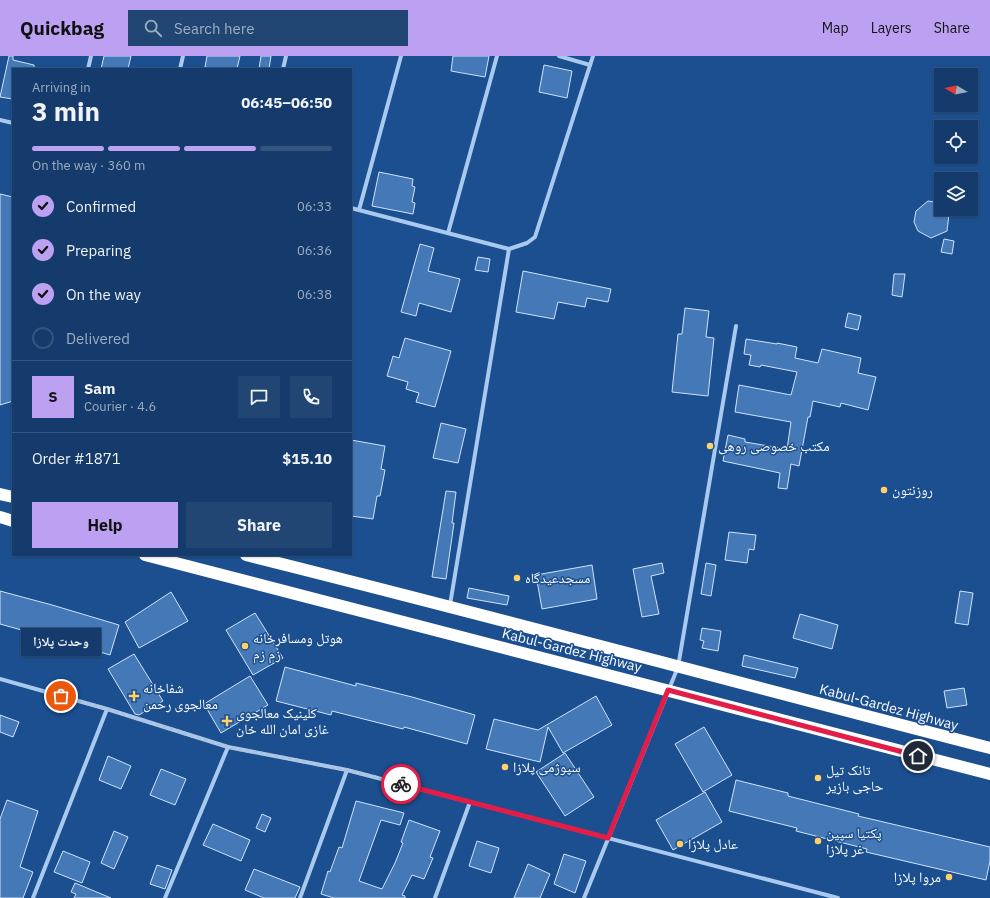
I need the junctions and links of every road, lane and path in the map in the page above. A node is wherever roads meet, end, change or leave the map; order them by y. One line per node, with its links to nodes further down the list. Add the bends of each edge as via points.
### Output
1 (91, 56): 9 (street)
2 (183, 56): 10 (street)
3 (286, 56): 11 (street)
4 (401, 56): 15 (street)
5 (497, 56): 16 (street)
6 (559, 56): 8 (street)
7 (593, 56): 8 (street)
8 (590, 65): 17 (street, via 535,238)
9 (88, 68)
10 (180, 68)
11 (283, 68)
12 (0, 120): 13 (street)
13 (12, 123)
14 (352, 208): 15 (street)
15 (359, 210): 16 (street)
16 (448, 233): 17 (street)
17 (509, 249): 25 (street)
18 (736, 326): 26 (street)
19 (0, 494): 20 (highway)
20 (12, 497)
21 (0, 518): 22 (highway)
22 (12, 521)
23 (149, 556): 28 (highway, Kabul-Gardez Highway)
24 (250, 556): 25 (highway, Kabul-Gardez Highway)
25 (450, 606): 26 (highway, Kabul-Gardez Highway)
26 (678, 667): 28 (street); 31 (highway, Kabul-Gardez Highway)
27 (0, 679): 29 (street)
28 (668, 690): 33 (highway, Kabul-Gardez Highway); 35 (street)
29 (107, 709): 30 (street); 36 (street)
30 (228, 747): 32 (street); 37 (street)
31 (990, 748)
32 (347, 770): 34 (street); 38 (street)
33 (990, 774)
34 (470, 802): 35 (street); 39 (street)
35 (608, 838): 40 (street); 41 (street)
36 (33, 898)
37 (165, 898)
38 (300, 898)
39 (435, 898)
40 (584, 898)
41 (838, 898)

